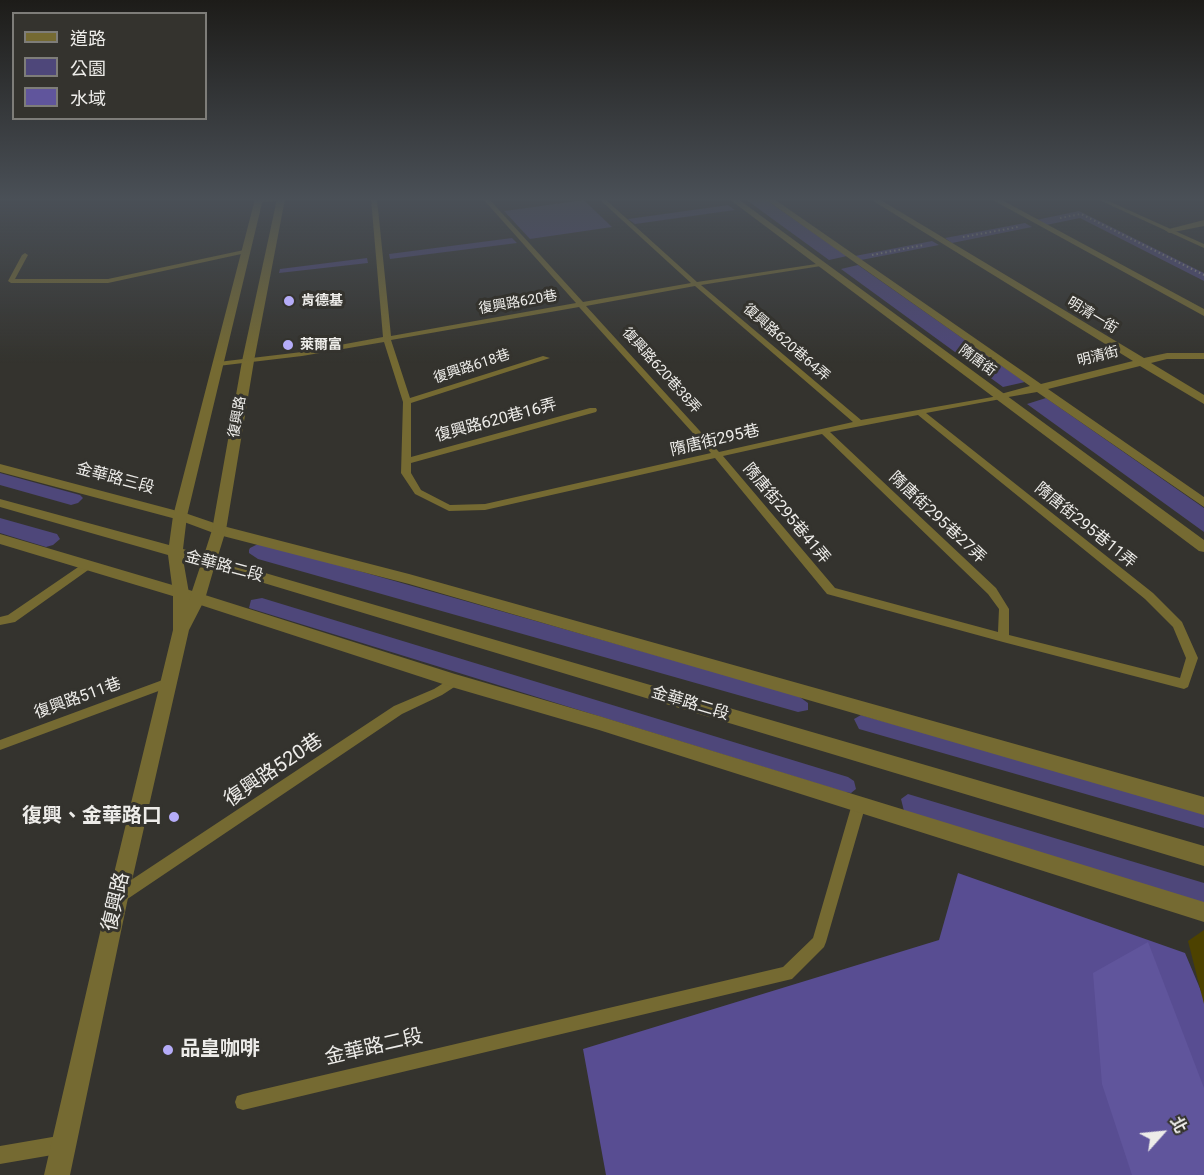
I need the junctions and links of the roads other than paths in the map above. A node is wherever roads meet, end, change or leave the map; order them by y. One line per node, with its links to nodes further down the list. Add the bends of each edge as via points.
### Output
1 (235, 254): 11 (lane, via 108,281 11,281)
2 (244, 254): 21 (street, 復興路)
3 (270, 254): 19 (street, 復興路)
4 (379, 254): 16 (lane)
5 (537, 254): 14 (lane, 復興路620巷38弄)
6 (663, 254): 13 (lane, 復興路620巷64弄)
7 (807, 254): 12 (street, 隋唐街)
8 (848, 254): 22 (street, 隋唐街)
9 (965, 254): 20 (street, 明清一街)
10 (1096, 254): 15 (street)
11 (25, 255)
12 (821, 264): 13 (lane, 復興路620巷); 23 (street, 隋唐街)
13 (696, 284): 14 (lane, 復興路620巷); 28 (lane, 復興路620巷64弄)
14 (583, 304): 16 (lane, 復興路620巷); 30 (lane, 復興路620巷38弄)
15 (1204, 313)
16 (387, 338): 19 (lane, 復興路620巷); 25 (lane)
17 (1204, 356): 20 (street, 明清街, via 1167,356)
18 (546, 358): 25 (lane, 復興路618巷)
19 (248, 361): 21 (lane, 復興路620巷); 36 (street, 復興路)
20 (1142, 362): 22 (street, 明清街); 24 (street, 明清一街)
21 (218, 364): 35 (street, 復興路)
22 (1039, 387): 23 (street, 明清街); 34 (street, 隋唐街)
23 (1001, 397): 27 (lane, 隋唐街295巷); 38 (street, 隋唐街)
24 (1204, 400)
25 (407, 402): 31 (lane)
26 (593, 410): 31 (lane, 復興路620巷16弄)
27 (921, 413): 28 (lane, 隋唐街295巷); 44 (lane, 隋唐街295巷11弄, via 1149,596 1178,625 1192,658 1184,684)
28 (859, 423): 29 (lane, 隋唐街295巷)
29 (824, 431): 30 (lane, 隋唐街295巷); 44 (lane, 隋唐街295巷27弄, via 992,591 1004,609)
30 (718, 456): 31 (lane, 隋唐街295巷, via 485,507 449,508 418,492 406,473); 44 (lane, 隋唐街295巷41弄, via 831,591)
31 (407, 460)
32 (0, 468): 35 (street, 金華路三段)
33 (0, 503): 39 (street)
34 (1204, 503)
35 (180, 516): 36 (street, 金華路三段); 39 (street, 復興路)
36 (219, 530): 40 (street, 復興路); 49 (street, via 409,579)
37 (0, 539): 41 (street)
38 (1204, 547)
39 (175, 554): 40 (street, 金華路二段); 42 (street, 復興路)
40 (208, 561): 42 (street, 復興路); 50 (street, 金華路二段)
41 (87, 565): 42 (street); 43 (lane, via 11,619)
42 (189, 596): 45 (street); 46 (street, 復興路)
43 (0, 621)
44 (1004, 638)
45 (455, 681): 48 (street); 51 (lane, 復興路520巷, via 398,710)
46 (168, 683): 47 (lane, 復興路511巷); 51 (street, 復興路)
47 (0, 745)
48 (859, 804): 52 (street); 53 (lane, 金華路二段, via 819,942 787,974)
49 (1204, 806)
50 (1204, 856)
51 (118, 898): 54 (street, 復興路)
52 (1204, 912)
53 (243, 1102)
54 (64, 1144): 55 (lane); 56 (street, 復興路)
55 (0, 1155)
56 (57, 1175)

